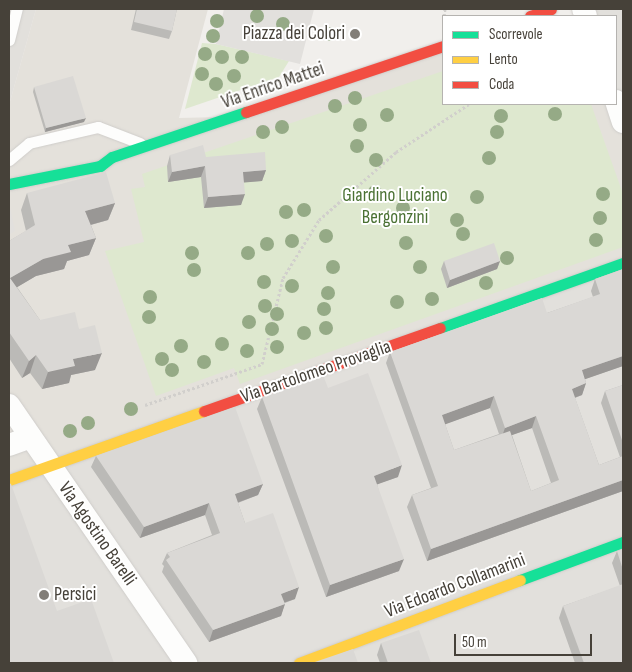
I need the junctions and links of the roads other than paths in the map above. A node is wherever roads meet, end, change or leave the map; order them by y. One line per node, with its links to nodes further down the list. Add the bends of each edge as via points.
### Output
1 (17, 9): 4 (lane)
2 (551, 9): 3 (street)
3 (533, 15)
4 (9, 40)
5 (442, 46): 8 (street, Via Enrico Mattei)
6 (617, 104): 7 (street)
7 (623, 122)
8 (149, 146): 9 (street, Via Enrico Mattei); 10 (lane, via 98,127 29,143)
9 (112, 157): 11 (street, Via Enrico Mattei, via 85,170); 11 (street, Via Enrico Mattei, via 92,153 66,161)
10 (9, 160)
11 (55, 172): 12 (street, Via Enrico Mattei)
12 (9, 184)
13 (623, 263): 17 (street, Via Bartolomeo Provaglia)
14 (9, 405): 15 (street, Via Agostino Barelli)
15 (31, 437): 16 (street); 17 (street, Via Agostino Barelli)
16 (9, 445)
17 (50, 465): 18 (street, Via Bartolomeo Provaglia); 20 (street, Via Agostino Barelli)
18 (9, 480)
19 (623, 542): 21 (street, Via Edoardo Collamarini)
20 (186, 663)
21 (299, 663)

